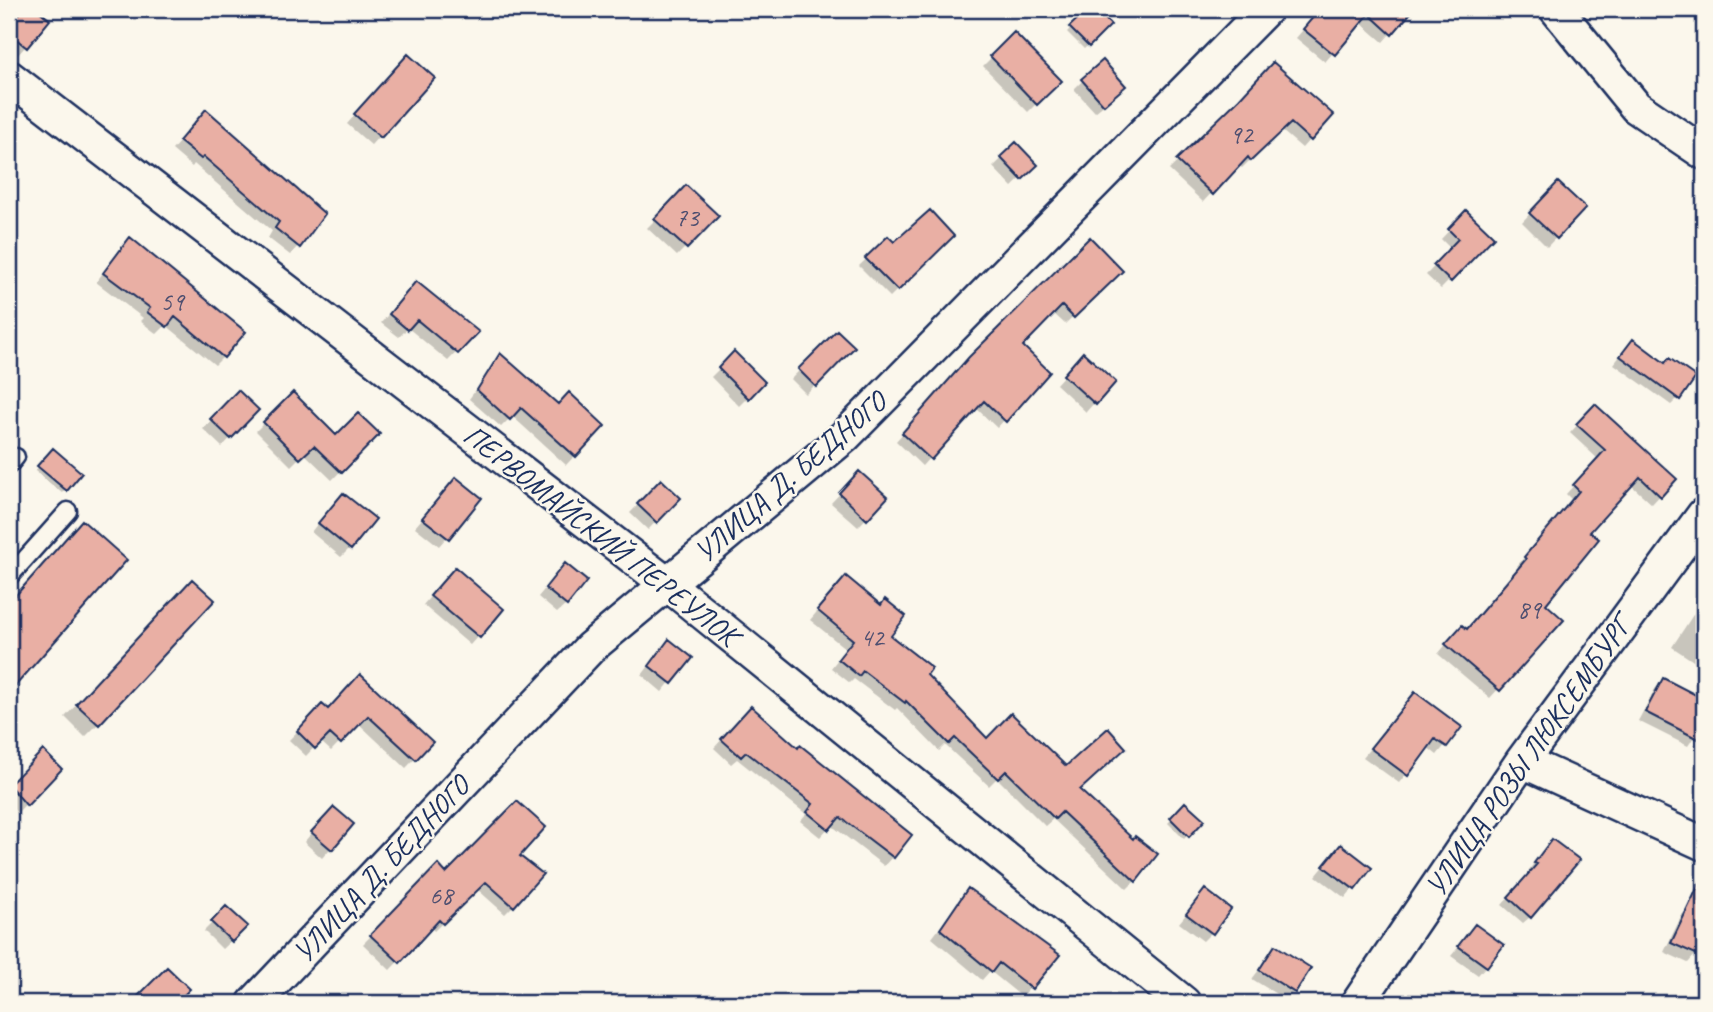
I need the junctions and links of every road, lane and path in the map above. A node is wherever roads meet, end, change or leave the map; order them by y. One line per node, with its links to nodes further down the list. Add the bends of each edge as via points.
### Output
1 (1266, 9): 8 (street, УЛИЦА Д. БЕДНОГО, via 844,437)
2 (1556, 9): 4 (street, via 1636,107)
3 (9, 77): 8 (street, ПЕРВОМАЙСКИЙ ПЕРЕУЛОК)
4 (1704, 153)
5 (68, 511): 7 (lane)
6 (1704, 514): 9 (street, УЛИЦА РОЗЫ ЛЮКСЕМБУРГ)
7 (9, 577)
8 (666, 583): 11 (street, УЛИЦА Д. БЕДНОГО, via 590,648); 12 (street, ПЕРВОМАЙСКИЙ ПЕРЕУЛОК)
9 (1522, 761): 10 (street); 13 (street, УЛИЦА РОЗЫ ЛЮКСЕМБУРГ)
10 (1704, 844)
11 (254, 1003)
12 (1184, 1003)
13 (1358, 1003)

